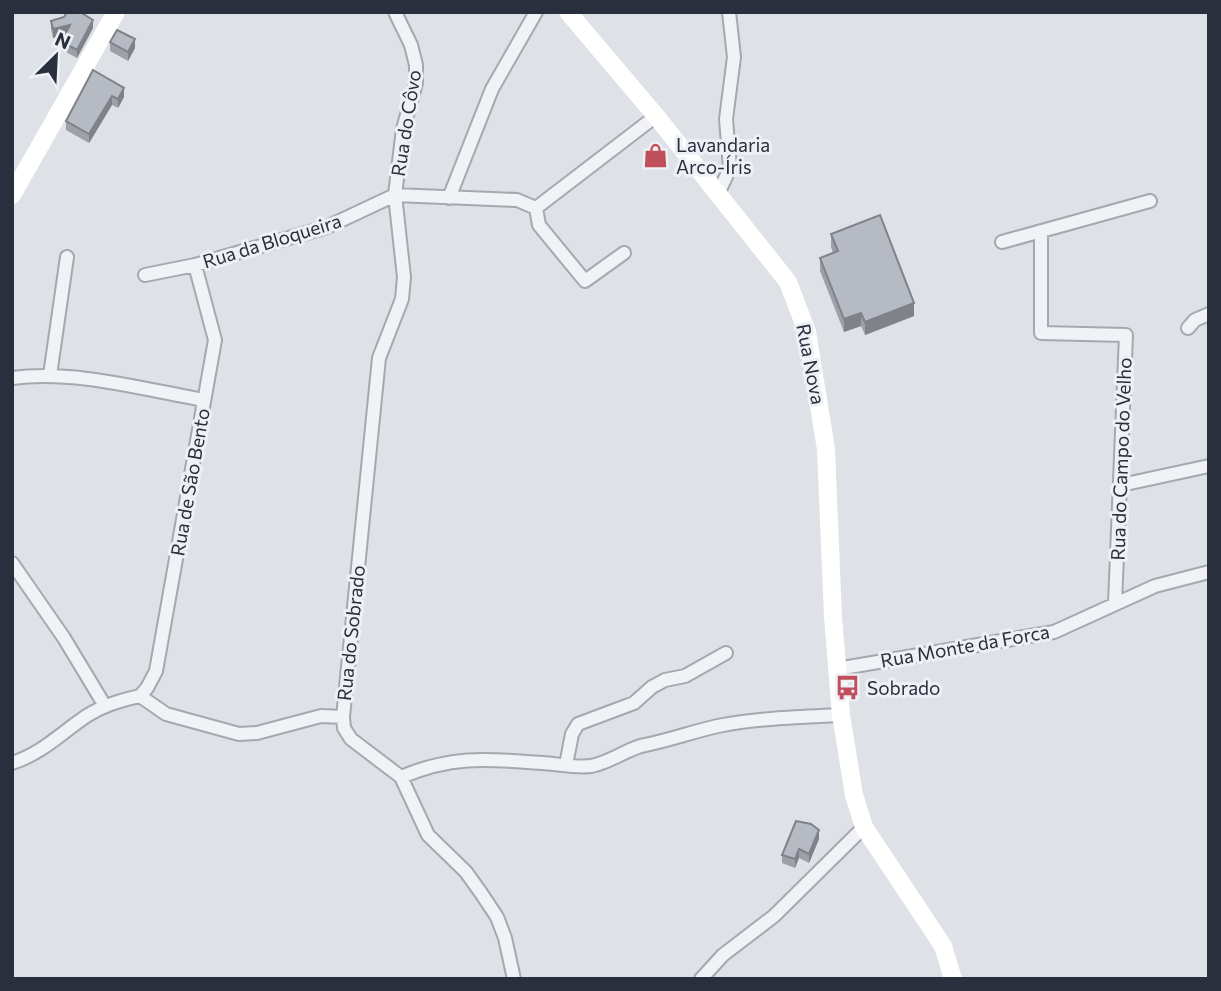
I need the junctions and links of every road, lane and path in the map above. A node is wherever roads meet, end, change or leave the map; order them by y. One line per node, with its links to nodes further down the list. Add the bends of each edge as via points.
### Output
1 (116, 12): 8 (street)
2 (395, 12): 9 (street, Rua do Côvo, via 411,45 416,83 403,129)
3 (536, 12): 10 (street, via 492,89)
4 (568, 12): 6 (street, Rua Nova)
5 (729, 12): 7 (street, via 734,57 726,119 730,169)
6 (656, 116): 7 (street, Rua Nova); 12 (street)
7 (718, 194): 31 (street, Rua Nova, via 788,282 807,332 826,449)
8 (12, 195)
9 (395, 195): 10 (street); 17 (street, Rua da Bloqueira, via 327,227); 21 (street, Rua do Côvo, via 402,299)
10 (449, 198): 12 (street, via 517,200)
11 (1150, 201): 13 (street)
12 (536, 208): 15 (street, via 539,225 585,281)
13 (1041, 231): 14 (street); 26 (street, Rua do Campo do Velho, via 1041,333 1126,335)
14 (1002, 242)
15 (624, 253)
16 (67, 257): 22 (street)
17 (195, 265): 18 (street, Rua da Bloqueira); 24 (street, Rua de São Bento, via 215,340)
18 (145, 275)
19 (1209, 314): 20 (street)
20 (1188, 328)
21 (379, 358): 35 (street, Rua do Sobrado)
22 (50, 375): 23 (street); 24 (street)
23 (12, 378)
24 (204, 400): 32 (street, Rua de São Bento, via 156,671)
25 (1209, 466): 26 (street)
26 (1121, 485): 29 (street, Rua do Campo do Velho)
27 (12, 563): 33 (street)
28 (1209, 572): 29 (street, Rua Monte da Forca, via 1155,586)
29 (1115, 603): 31 (street, Rua Monte da Forca, via 1054,632)
30 (726, 653): 37 (street, via 685,676 659,684 634,703 578,724)
31 (837, 669): 34 (street, Rua Nova)
32 (140, 696): 33 (street); 35 (street, Rua do Sobrado, via 166,714 239,733 257,733 321,716)
33 (105, 706): 36 (street, via 39,751)
34 (841, 716): 37 (street, via 785,717 721,726 642,745 612,761 588,767); 39 (street, Rua Nova)
35 (343, 717): 38 (street, via 351,740)
36 (12, 763)
37 (566, 765): 38 (street, via 477,758 433,765)
38 (401, 777): 41 (street, via 428,835 466,872 497,917)
39 (864, 827): 40 (street, Rua Nova, via 943,946); 42 (street, via 774,916)
40 (951, 977)
41 (514, 979)
42 (701, 979)

